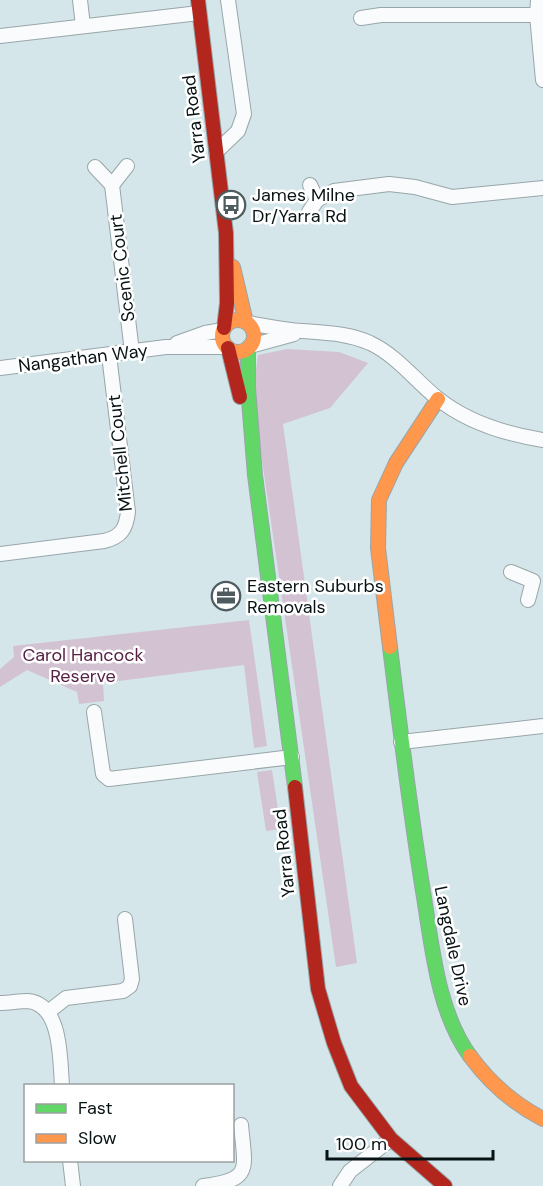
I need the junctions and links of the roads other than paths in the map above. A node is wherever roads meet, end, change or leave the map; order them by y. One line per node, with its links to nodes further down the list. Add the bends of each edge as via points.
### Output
1 (80, 0): 7 (street)
2 (228, 0): 10 (street, via 244,114 238,131)
3 (538, 0): 5 (street)
4 (199, 6): 7 (street); 10 (main road, Yarra Road)
5 (537, 15): 6 (street); 9 (street)
6 (361, 18)
7 (83, 26): 8 (street)
8 (0, 36)
9 (543, 80)
10 (216, 152): 16 (main road, Yarra Road)
11 (127, 166): 13 (street)
12 (95, 168): 13 (street)
13 (112, 185): 23 (street, Scenic Court)
14 (310, 185): 15 (street, via 313,206 334,191 389,184 452,197)
15 (543, 188)
16 (226, 233): 17 (main road, Yarra Road); 18 (main road, Yarra Road)
17 (247, 323): 18 (main road, via 232,321); 19 (street); 21 (main road, via 254,337)
18 (224, 329): 20 (street, Nangathan Way); 22 (main road, via 222,339)
19 (302, 332): 21 (street); 26 (street, via 341,334 370,344 401,365)
20 (166, 347): 22 (street, Nangathan Way); 23 (street, Nangathan Way)
21 (249, 347): 22 (main road, via 240,351); 28 (main road, Yarra Road)
22 (228, 348): 28 (main road, Yarra Road)
23 (132, 352): 24 (street, Nangathan Way)
24 (109, 355): 25 (street, Nangathan Way); 29 (street, Mitchell Court, via 128,512 124,530 105,541)
25 (0, 368)
26 (438, 399): 27 (street, via 482,424); 35 (main road, Langdale Drive, via 396,463 379,500 378,548)
27 (543, 440)
28 (255, 475): 36 (main road, Yarra Road)
29 (0, 554)
30 (511, 572): 31 (street)
31 (538, 580): 32 (street)
32 (528, 600)
33 (94, 712): 36 (street, via 103,774 109,779)
34 (543, 726): 35 (street)
35 (401, 742): 41 (main road, Langdale Drive, via 436,969 453,1027 481,1071 516,1103)
36 (292, 756): 43 (main road, Yarra Road, via 318,989 351,1086)
37 (125, 919): 39 (street, via 130,986 123,991 66,998)
38 (0, 1003): 39 (street, via 28,1001)
39 (48, 1012): 40 (street, via 56,1031)
40 (62, 1084)
41 (543, 1119)
42 (241, 1125): 46 (street, via 242,1174 233,1180)
43 (391, 1139): 47 (street, via 350,1171); 48 (main road, Yarra Road)
44 (70, 1162): 45 (street)
45 (73, 1186)
46 (203, 1186)
47 (340, 1186)
48 (445, 1186)

